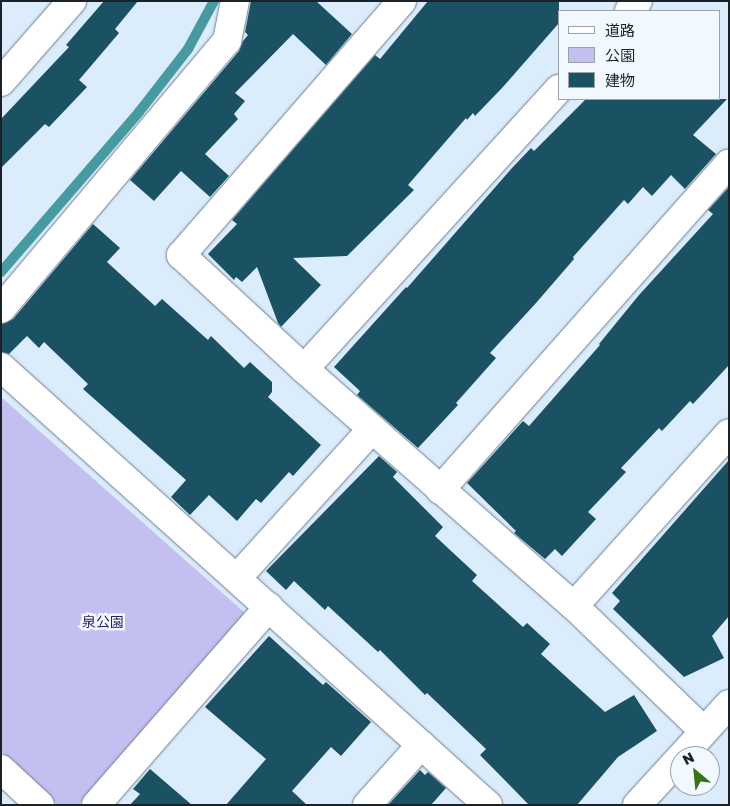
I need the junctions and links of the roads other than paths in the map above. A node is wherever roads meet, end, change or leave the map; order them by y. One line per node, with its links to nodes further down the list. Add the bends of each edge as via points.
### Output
1 (72, 1): 4 (street)
2 (235, 1): 7 (street, via 227,40)
3 (402, 1): 9 (street, via 181,255)
4 (1, 82)
5 (558, 90): 9 (street)
6 (729, 163): 12 (street)
7 (1, 309)
8 (1, 367): 13 (street)
9 (304, 369): 10 (street)
10 (372, 429): 12 (street); 13 (street)
11 (729, 433): 14 (street)
12 (440, 490): 14 (street)
13 (237, 578): 15 (street)
14 (574, 606): 17 (street)
15 (269, 607): 18 (street); 23 (street)
16 (729, 704): 17 (street)
17 (704, 731): 19 (street)
18 (421, 745): 24 (street); 25 (street)
19 (691, 746)
20 (1, 769): 22 (street)
21 (670, 769): 26 (street)
22 (40, 805)
23 (96, 805)
24 (367, 805)
25 (488, 805)
26 (637, 805)

